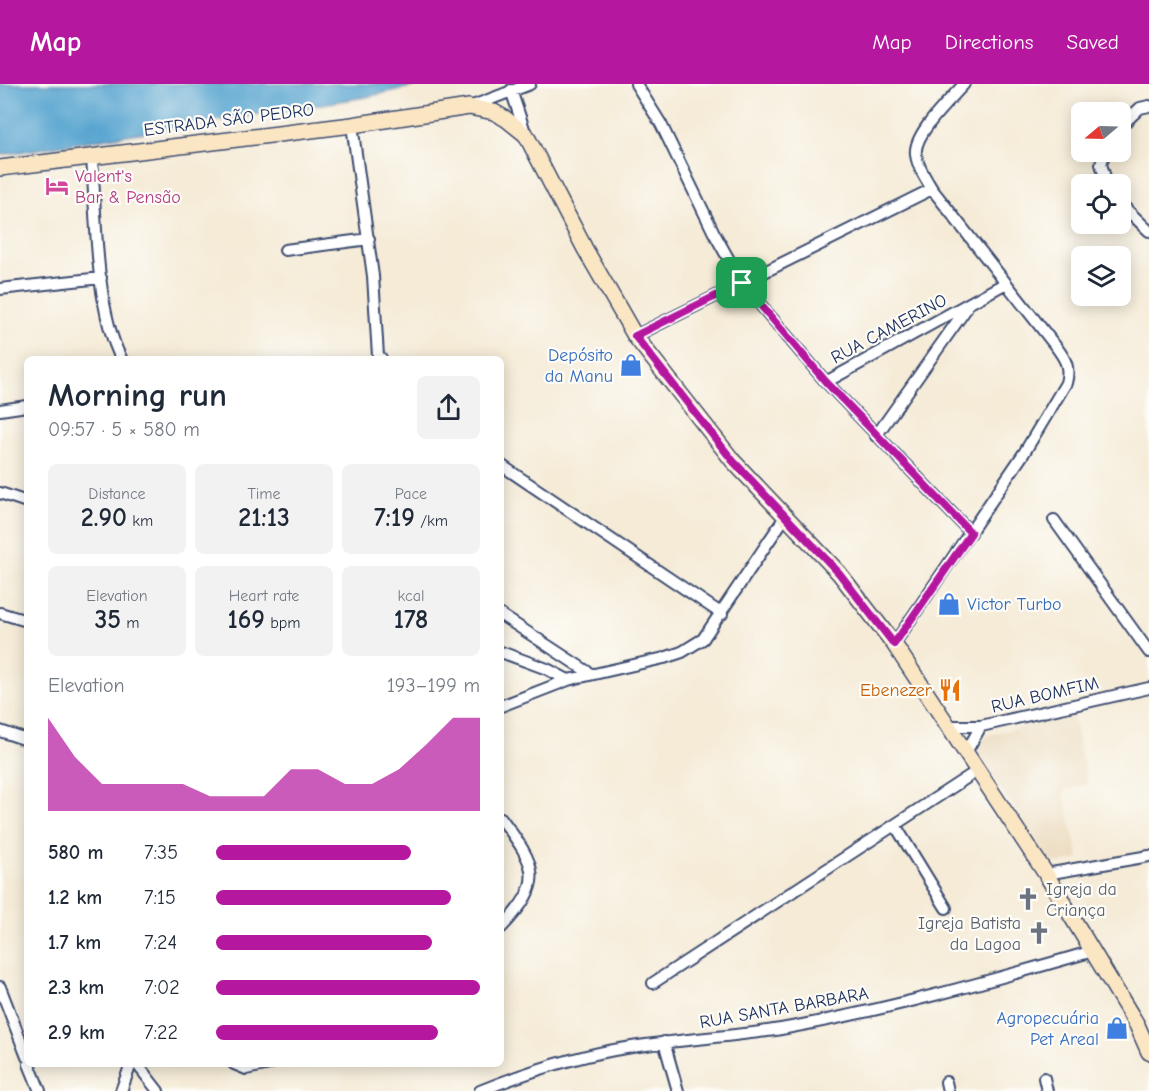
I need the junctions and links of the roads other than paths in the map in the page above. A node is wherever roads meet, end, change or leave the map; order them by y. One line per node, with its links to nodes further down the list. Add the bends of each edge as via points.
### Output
1 (530, 84): 4 (street)
2 (636, 84): 18 (street, via 661,124)
3 (964, 84): 12 (street, via 917,144 916,154)
4 (512, 90): 6 (street); 9 (street)
5 (1149, 106): 7 (street)
6 (470, 107): 8 (street, ESTRADA SÃO PEDRO); 9 (street, ESTRADA SÃO PEDRO, via 494,112)
7 (1131, 115)
8 (352, 125): 10 (street, ESTRADA SÃO PEDRO); 15 (street)
9 (526, 135): 22 (street)
10 (92, 157): 11 (street, ESTRADA SÃO PEDRO); 17 (street)
11 (0, 168)
12 (932, 189): 18 (street); 19 (street)
13 (1131, 214): 14 (street)
14 (1149, 231)
15 (369, 239): 16 (street); 24 (street)
16 (285, 250)
17 (101, 278): 20 (street); 23 (street, via 109,325)
18 (742, 283): 22 (street); 25 (street)
19 (1006, 283): 21 (street, RUA CAMERINO); 34 (street, via 1057,348 1069,372 1024,453)
20 (0, 289)
21 (968, 305): 25 (street, RUA CAMERINO); 28 (street, RUA CAMERINO)
22 (635, 336): 32 (street, via 733,461)
23 (120, 356)
24 (375, 356)
25 (826, 382): 28 (street)
26 (24, 406): 27 (street)
27 (0, 410)
28 (876, 436): 34 (street)
29 (504, 467): 36 (street)
30 (0, 493): 31 (street)
31 (24, 501)
32 (785, 517): 36 (street); 39 (street, via 860,596)
33 (1054, 520): 40 (street)
34 (971, 533): 39 (street)
35 (0, 613): 38 (street)
36 (722, 614): 42 (street, via 703,639 682,652)
37 (504, 617): 42 (street)
38 (24, 620)
39 (894, 644): 46 (street)
40 (1149, 652)
41 (504, 653): 43 (street)
42 (591, 674): 43 (street)
43 (567, 680): 45 (street)
44 (1149, 688): 47 (street, RUA BOMFIM)
45 (504, 705)
46 (947, 726): 47 (street, RUA BOMFIM); 50 (street)
47 (981, 726): 50 (street)
48 (0, 731): 49 (street)
49 (24, 739)
50 (965, 753): 51 (street)
51 (977, 771): 53 (street); 55 (street)
52 (504, 822): 57 (street, via 525,850 534,878 525,898)
53 (895, 825): 56 (street); 59 (street)
54 (1149, 856): 55 (street)
55 (1046, 874): 58 (street)
56 (946, 908)
57 (504, 924)
58 (1093, 951): 61 (street, RUA SANTA BARBARA, via 989,982 810,1023); 63 (street, via 1137,1024)
59 (653, 982)
60 (0, 987): 62 (street)
61 (664, 1042): 73 (street, RUA SANTA BARBARA, via 540,1068); 74 (street)
62 (24, 1049)
63 (1149, 1052)
64 (30, 1067): 70 (street)
65 (130, 1067): 71 (street)
66 (139, 1067): 72 (street)
67 (241, 1067): 68 (street)
68 (256, 1067)
69 (1044, 1078): 75 (street)
70 (40, 1091)
71 (121, 1091)
72 (158, 1091)
73 (480, 1091)
74 (678, 1091)
75 (1047, 1091)

